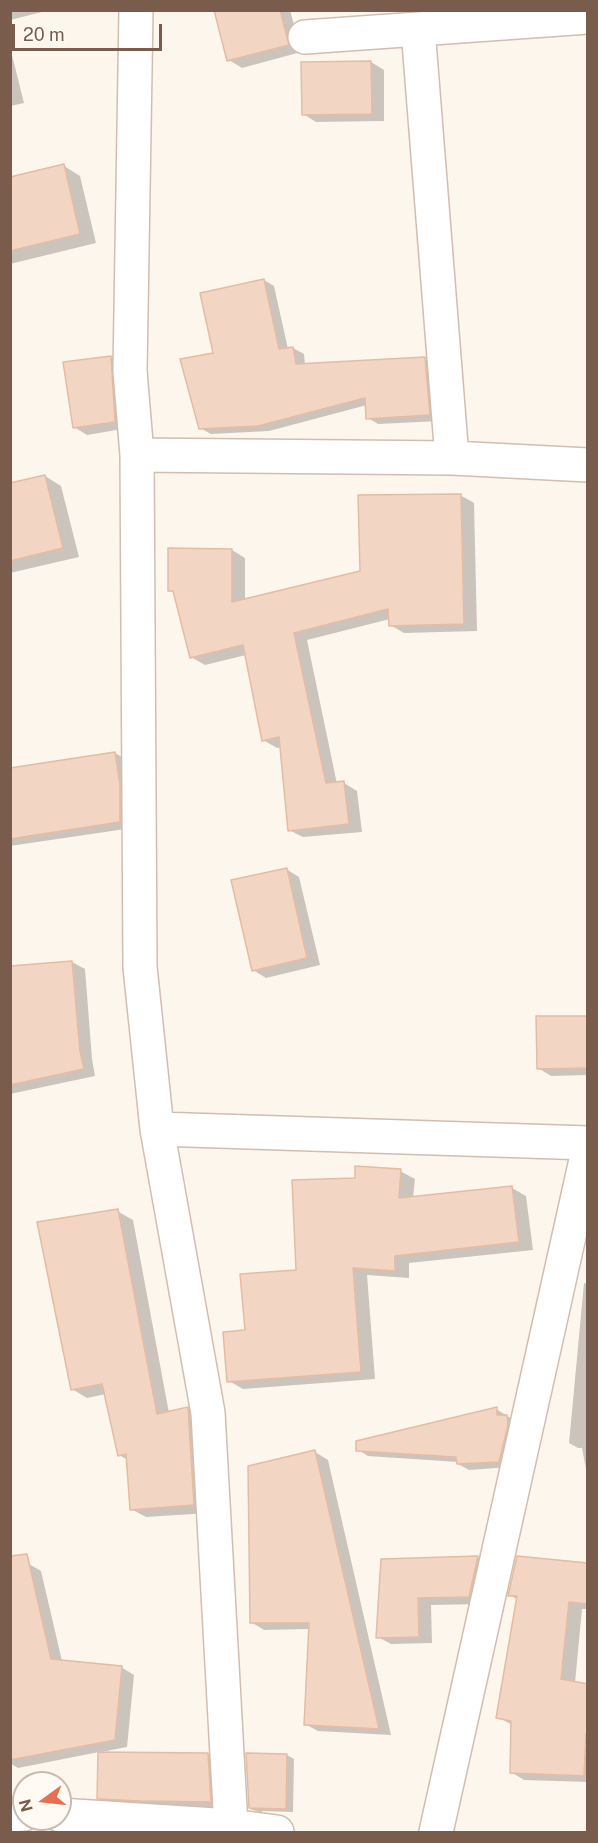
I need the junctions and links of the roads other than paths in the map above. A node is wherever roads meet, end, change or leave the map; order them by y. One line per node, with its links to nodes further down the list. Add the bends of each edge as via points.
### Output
1 (136, 10): 5 (street, via 130,371)
2 (588, 17): 3 (street)
3 (418, 29): 4 (street); 6 (street)
4 (305, 37)
5 (137, 455): 6 (street); 8 (street, via 140,967)
6 (452, 458): 7 (street)
7 (588, 465)
8 (157, 1129): 9 (street); 12 (street, via 208,1413)
9 (588, 1143)
10 (588, 1151): 14 (street)
11 (72, 1816): 12 (street)
12 (231, 1826): 13 (street)
13 (277, 1833)
14 (436, 1833)

